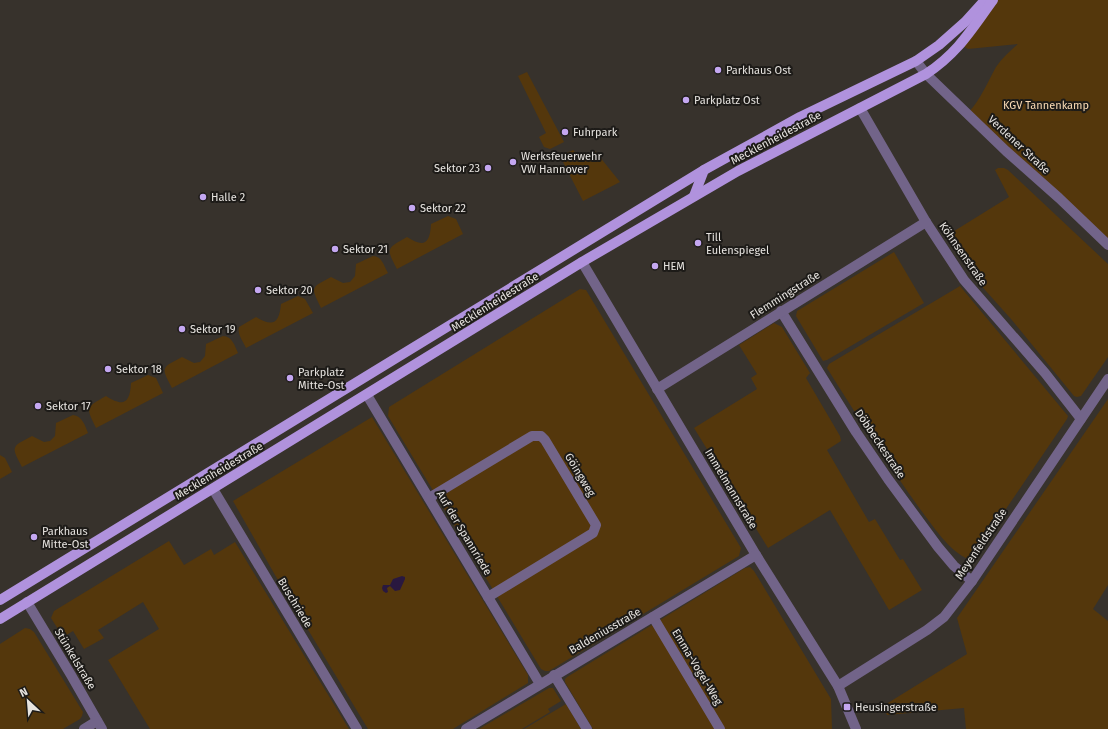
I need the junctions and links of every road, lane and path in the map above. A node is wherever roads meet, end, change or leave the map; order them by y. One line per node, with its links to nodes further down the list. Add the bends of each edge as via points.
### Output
1 (985, 0): 3 (main road, Mecklenheidestraße, via 939,45)
2 (993, 0): 4 (main road, Mecklenheidestraße, via 961,44 940,65)
3 (916, 61): 4 (street, Verdener Straße); 6 (main road, Mecklenheidestraße, via 800,117)
4 (926, 74): 5 (main road, Mecklenheidestraße); 9 (street, Verdener Straße)
5 (860, 108): 7 (main road, Mecklenheidestraße); 8 (street, Köhnsenstraße)
6 (704, 170): 7 (main road); 10 (main road, Mecklenheidestraße)
7 (694, 196): 11 (main road, Mecklenheidestraße)
8 (926, 222): 12 (street, Flemmingstraße); 16 (street, Köhnsenstraße, via 964,280 1045,373)
9 (1108, 245)
10 (564, 256): 11 (main road); 22 (main road, Mecklenheidestraße)
11 (582, 262): 14 (street, Immelmannstraße); 15 (main road, Mecklenheidestraße)
12 (782, 311): 14 (street, Flemmingstraße); 20 (street, Döbbeckestraße, via 888,479 938,547 954,566)
13 (1108, 379): 16 (street, Meyenfeldstraße)
14 (657, 389): 19 (street, Immelmannstraße)
15 (366, 395): 17 (main road, Mecklenheidestraße); 18 (street, Auf der Spannriede)
16 (1081, 419): 20 (street, Meyenfeldstraße)
17 (213, 489): 23 (main road, Mecklenheidestraße); 31 (street, Buschriede)
18 (429, 498): 21 (street, Auf der Spannriede); 21 (street, Göingweg, via 532,436 541,436 549,446 596,525 593,533)
19 (756, 554): 24 (street, Baldeniusstraße); 28 (street, Immelmannstraße)
20 (972, 581): 28 (street, Meyenfeldstraße, via 941,620)
21 (488, 597): 27 (street, Auf der Spannriede)
22 (0, 600)
23 (27, 602): 25 (main road, Mecklenheidestraße); 29 (street, Stünkelstraße)
24 (653, 617): 26 (street, Baldeniusstraße); 34 (street, Emma-Vogel-Weg)
25 (0, 619)
26 (554, 675): 27 (street, Baldeniusstraße); 33 (street)
27 (540, 684): 32 (street, Baldeniusstraße)
28 (838, 686): 35 (street, Immelmannstraße)
29 (100, 725): 30 (street)
30 (84, 729)
31 (357, 729)
32 (466, 729)
33 (587, 729)
34 (720, 729)
35 (856, 729)

